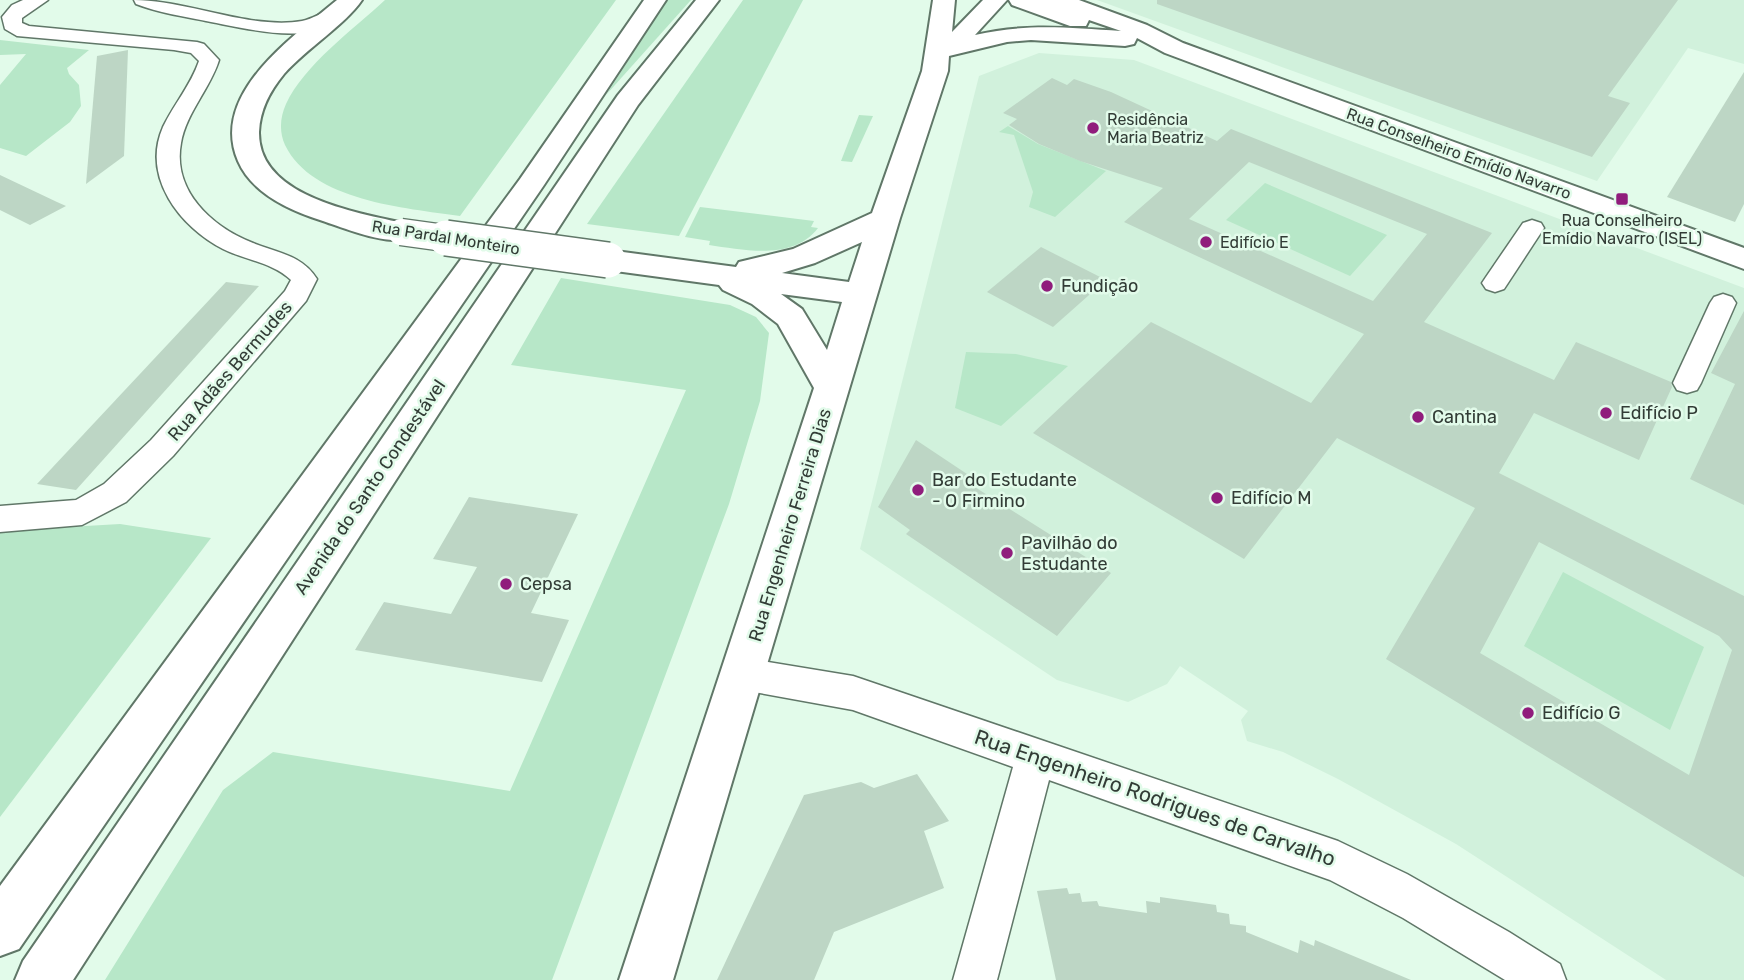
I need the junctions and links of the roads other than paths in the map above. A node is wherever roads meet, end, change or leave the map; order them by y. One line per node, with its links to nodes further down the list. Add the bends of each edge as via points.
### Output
1 (39, 0): 25 (street, Rua Adães Bermudes, via 19,9 12,25 24,32 197,48 209,60 206,73 181,112 168,151 175,186 184,206 215,235 287,263 303,279 297,295 162,448 115,493 82,512)
2 (143, 0): 10 (street, via 172,10)
3 (655, 0): 28 (main road, via 523,197)
4 (708, 0): 29 (main road, Avenida do Santo Condestável, via 627,101)
5 (996, 0): 14 (main road, Rua Engenheiro Ferreira Dias)
6 (1020, 0): 12 (main road, Rua Conselheiro Emídio Navarro)
7 (1057, 0): 13 (main road, Rua Conselheiro Emídio Navarro)
8 (948, 4): 14 (main road, Rua Engenheiro Ferreira Dias)
9 (337, 5): 10 (street); 11 (main road, Rua Pardal Monteiro)
10 (243, 19): 11 (street); 15 (street, via 268,45)
11 (306, 33): 15 (main road, Rua Pardal Monteiro)
12 (1125, 39): 13 (main road, Rua Conselheiro Emídio Navarro); 14 (main road, via 1007,35)
13 (1174, 48): 18 (main road, Rua Conselheiro Emídio Navarro)
14 (942, 60): 16 (main road, Rua Engenheiro Ferreira Dias)
15 (275, 69): 19 (main road, Rua Pardal Monteiro, bridge, via 246,118 244,141 253,164 267,181 317,211 401,232)
16 (885, 218): 19 (main road, via 817,254 774,266); 21 (main road, Rua Engenheiro Ferreira Dias)
17 (1532, 228): 20 (street)
18 (1744, 259)
19 (713, 273): 21 (main road, Rua Pardal Monteiro); 24 (main road, via 763,296 790,317)
20 (1495, 284)
21 (862, 294): 24 (main road, Rua Engenheiro Ferreira Dias)
22 (1723, 303): 23 (street)
23 (1687, 383)
24 (832, 389): 26 (main road, Rua Engenheiro Ferreira Dias)
25 (0, 519)
26 (743, 674): 27 (street, Rua Engenheiro Rodrigues de Carvalho, via 853,693); 30 (main road, Rua Engenheiro Ferreira Dias)
27 (1036, 755): 31 (street); 32 (street, Rua Engenheiro Rodrigues de Carvalho, via 1338,862 1463,926)
28 (0, 930)
29 (42, 980)
30 (646, 980)
31 (975, 980)
32 (1544, 980)

